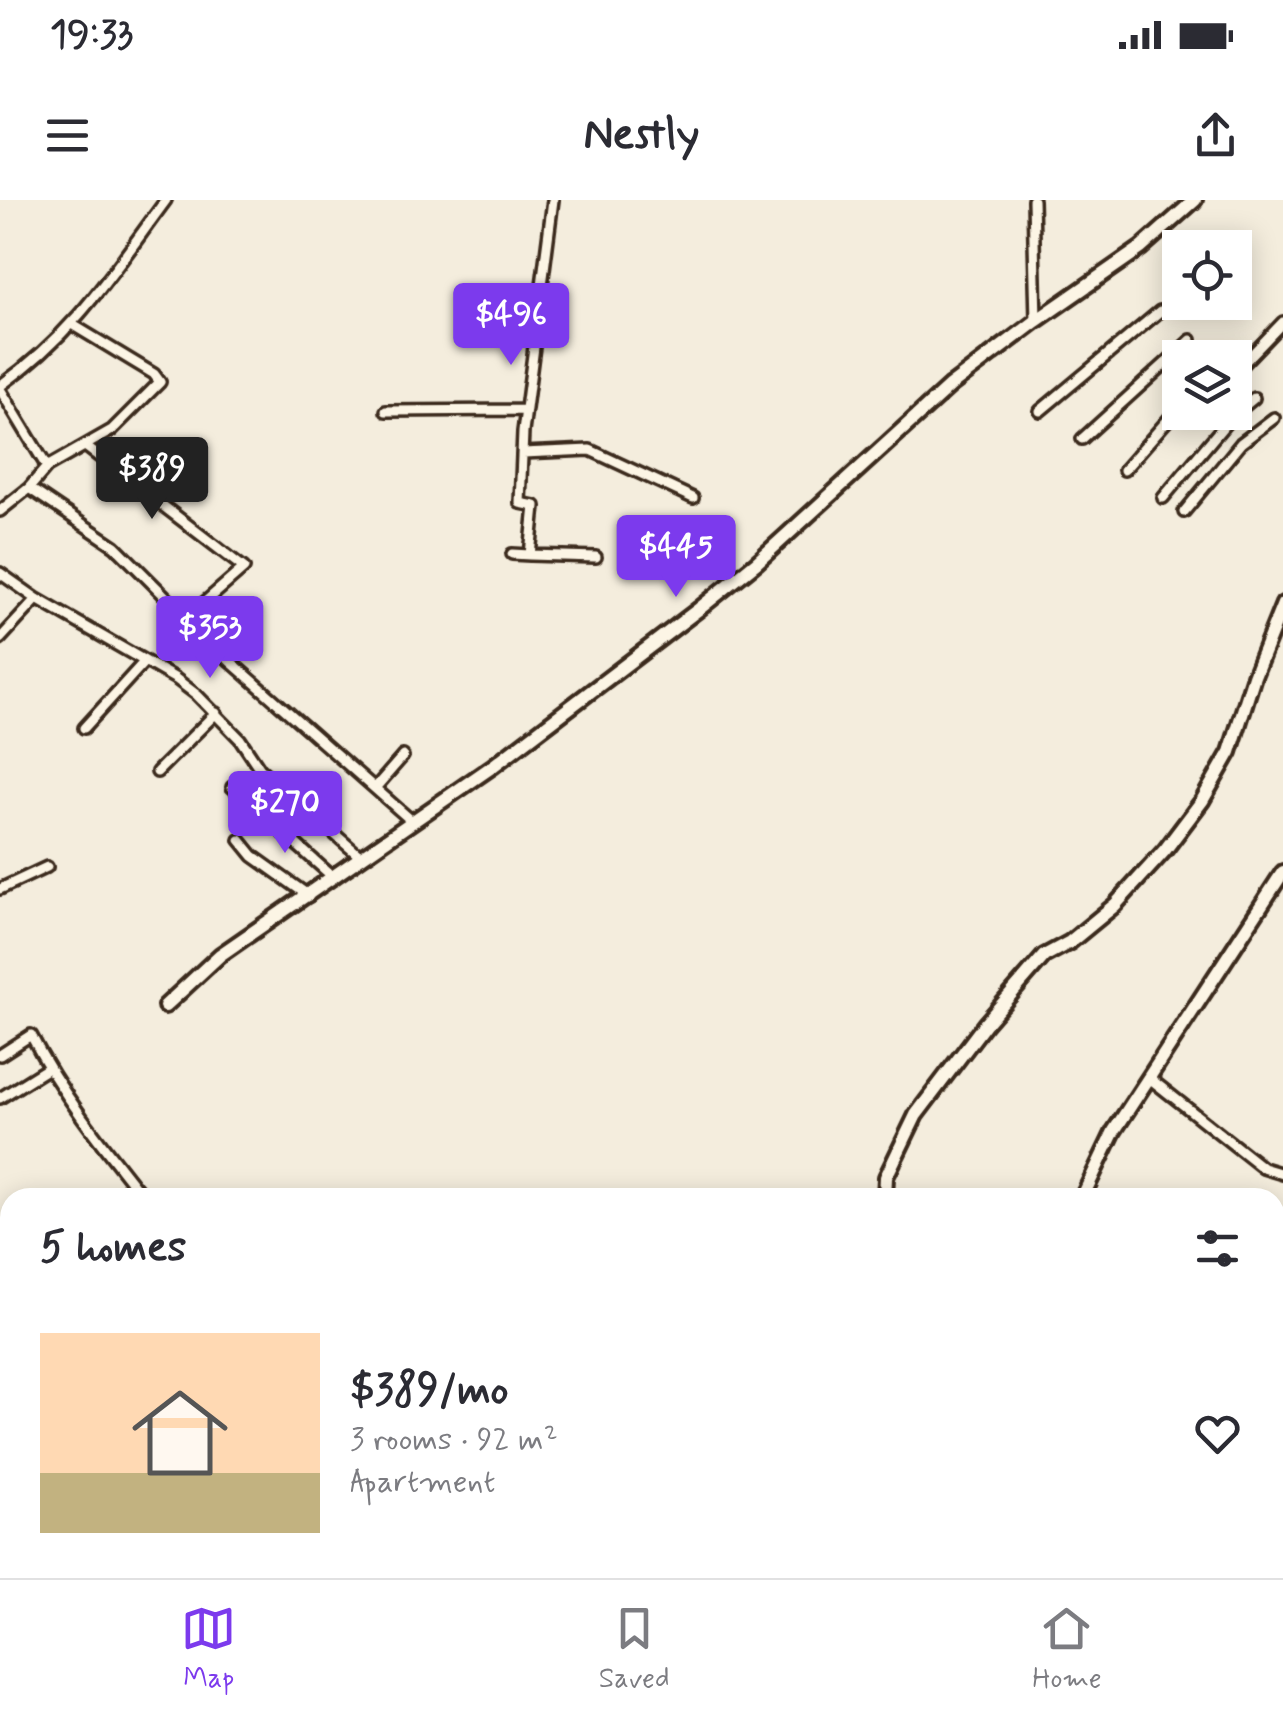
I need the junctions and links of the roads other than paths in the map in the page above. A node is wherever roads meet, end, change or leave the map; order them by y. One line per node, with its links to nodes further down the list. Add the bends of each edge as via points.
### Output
1 (166, 200): 8 (street)
2 (553, 200): 13 (street)
3 (1033, 200): 6 (street)
4 (1195, 200): 6 (street, via 1142,248)
5 (1160, 311): 15 (street)
6 (1036, 320): 43 (street, via 950,386 756,563)
7 (1283, 322): 9 (street)
8 (73, 325): 11 (street); 19 (street, via 160,382 112,430)
9 (1252, 354)
10 (1162, 367): 18 (street)
11 (0, 387): 21 (street)
12 (1254, 398): 25 (street)
13 (526, 410): 14 (street); 20 (street)
14 (386, 411)
15 (1040, 411)
16 (1274, 418): 27 (street, via 1241,444)
17 (1162, 427): 22 (street)
18 (1082, 440)
19 (85, 446): 21 (street); 34 (street, via 244,568)
20 (523, 453): 24 (street, via 590,450); 29 (street, via 520,503 535,506)
21 (47, 466): 23 (street)
22 (1124, 470)
23 (29, 488): 26 (street); 34 (street, via 115,546)
24 (694, 498)
25 (1163, 498)
26 (0, 511)
27 (1184, 512)
28 (512, 554): 29 (street)
29 (530, 556): 30 (street)
30 (596, 558)
31 (0, 573): 32 (street)
32 (37, 599): 35 (street); 36 (street)
33 (1283, 604): 58 (street, via 1230,752 1202,801 1115,905 1044,956 985,1024 916,1115 886,1177)
34 (189, 616): 42 (street)
35 (0, 639)
36 (145, 661): 37 (street); 38 (street)
37 (216, 714): 40 (street); 45 (street, via 260,769)
38 (84, 728)
39 (402, 756): 42 (street)
40 (157, 772)
41 (232, 786): 48 (street)
42 (376, 787): 43 (street)
43 (413, 822): 45 (street)
44 (240, 840): 50 (street)
45 (362, 858): 48 (street)
46 (46, 867): 49 (street)
47 (1283, 872): 54 (street)
48 (334, 878): 50 (street)
49 (0, 888)
50 (310, 896): 51 (street, via 220,955)
51 (165, 1006)
52 (0, 1055): 53 (street, via 31,1035)
53 (48, 1068): 55 (street); 57 (street)
54 (1148, 1077): 56 (street, via 1263,1168); 59 (street)
55 (0, 1098)
56 (1283, 1174)
57 (136, 1188)
58 (888, 1188)
59 (1086, 1188)

